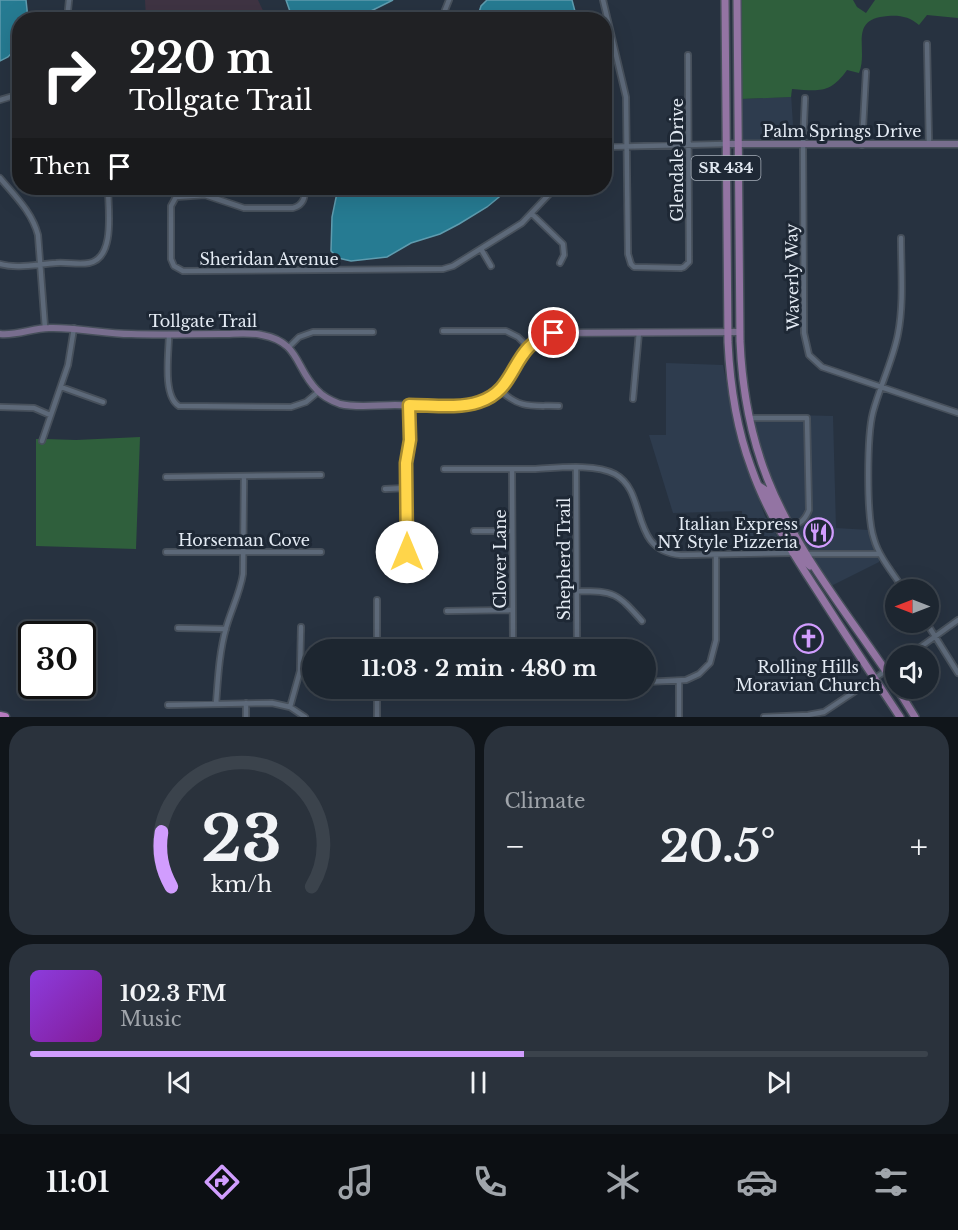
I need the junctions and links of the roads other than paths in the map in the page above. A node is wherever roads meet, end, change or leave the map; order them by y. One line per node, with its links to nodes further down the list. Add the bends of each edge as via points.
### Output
1 (725, 0): 8 (main road, SR 434)
2 (737, 0): 9 (main road, SR 434)
3 (612, 35): 15 (street, via 625,86)
4 (927, 44): 11 (street)
5 (688, 56): 13 (street, Glendale Drive)
6 (866, 72): 14 (street)
7 (805, 98): 10 (street, Waverly Way)
8 (726, 144): 9 (street, Palm Springs Drive); 13 (street); 37 (main road, SR 434)
9 (739, 144): 10 (street, Palm Springs Drive); 38 (main road, SR 434)
10 (803, 144): 14 (street, Palm Springs Drive); 44 (street, Waverly Way, via 806,346 814,362 822,367)
11 (929, 144): 12 (street, Palm Springs Drive); 14 (street, Palm Springs Drive)
12 (958, 144)
13 (689, 145): 15 (street); 15 (street, Glendale Drive, via 689,255 687,265 681,268 639,268 631,264)
14 (862, 145)
15 (627, 146): 16 (street)
16 (612, 147)
17 (0, 178): 18 (street)
18 (12, 193)
19 (14, 195): 30 (street, via 34,224)
20 (108, 195): 30 (street, via 108,241 101,257 91,263)
21 (205, 195): 27 (street, Sheridan Avenue, via 176,197 171,206 171,259 183,272 443,269)
22 (205, 195): 23 (street, Sheridan Avenue, via 244,208 293,208)
23 (304, 195)
24 (549, 195): 25 (street, Sheridan Avenue)
25 (532, 214): 27 (street, Sheridan Avenue); 28 (street, via 563,244)
26 (901, 238): 44 (street, via 901,320)
27 (481, 249): 31 (street)
28 (560, 263)
29 (0, 264): 30 (street)
30 (40, 264): 32 (street)
31 (491, 266)
32 (45, 328): 33 (street, Tollgate Trail); 39 (street, Tollgate Trail)
33 (74, 328): 40 (street, Tollgate Trail, via 118,334); 43 (street)
34 (443, 331): 42 (street, via 506,331)
35 (373, 332): 41 (street, via 313,332)
36 (639, 332): 37 (street); 42 (street, via 561,332 547,335); 47 (street)
37 (728, 332): 38 (street); 62 (main road, SR 434, via 736,413)
38 (740, 332): 54 (main road, SR 434)
39 (0, 334)
40 (169, 334): 41 (street, Tollgate Trail, via 257,334); 46 (street, via 169,391 179,406 291,407)
41 (289, 346): 46 (street)
42 (528, 347): 45 (street)
43 (61, 387): 48 (street); 53 (street)
44 (880, 387): 52 (street, Waverly Way); 73 (street, via 869,431 871,527)
45 (500, 390): 49 (street, via 472,404); 50 (street, via 521,405)
46 (318, 392): 49 (street, via 341,404)
47 (633, 399)
48 (103, 402)
49 (409, 405): 63 (street)
50 (559, 405)
51 (0, 407): 53 (street, via 34,408)
52 (958, 413)
53 (50, 415): 55 (street)
54 (749, 418): 65 (main road, SR 434, via 768,480); 65 (street, via 807,418 809,510 801,523)
55 (42, 441)
56 (576, 468): 58 (street); 74 (street, via 604,470 620,478 632,496 646,534 659,549 673,555); 78 (street, Shepherd Trail)
57 (444, 469): 58 (street)
58 (512, 469): 67 (street, Clover Lane)
59 (321, 476): 61 (street)
60 (166, 477): 61 (street)
61 (244, 477): 69 (street)
62 (757, 484): 65 (main road, via 765,490 781,521); 72 (main road, SR 434)
63 (406, 488): 64 (street); 71 (street)
64 (385, 489)
65 (792, 526): 75 (main road, SR 434)
66 (474, 531): 67 (street)
67 (512, 531): 81 (street, Clover Lane)
68 (166, 552): 69 (street, Horseman Cove)
69 (244, 552): 70 (street, Horseman Cove); 86 (street, via 242,585)
70 (321, 552)
71 (407, 552)
72 (793, 553): 74 (street); 77 (main road, via 807,561); 95 (main road, SR 434)
73 (880, 554): 75 (street); 76 (street)
74 (716, 555): 97 (street, via 714,653 699,674)
75 (808, 555): 77 (main road, SR 434)
76 (897, 579)
77 (827, 585): 93 (main road, SR 434)
78 (577, 591): 83 (street, via 614,594); 91 (street, Shepherd Trail)
79 (377, 600): 89 (street)
80 (447, 610): 81 (street)
81 (512, 610): 90 (street, Clover Lane)
82 (958, 620): 88 (street)
83 (642, 621)
84 (301, 627): 103 (street, via 300,671)
85 (178, 628): 86 (street)
86 (226, 629): 101 (street)
87 (933, 633): 88 (street)
88 (936, 638): 92 (street); 94 (street)
89 (377, 639)
90 (513, 639)
91 (577, 639)
92 (925, 645)
93 (885, 670): 95 (street)
94 (958, 673)
95 (874, 678): 111 (street, via 824,712); 112 (main road, SR 434)
96 (656, 682): 97 (street)
97 (679, 682): 109 (street)
98 (377, 699): 108 (street)
99 (904, 699): 113 (main road, SR 434)
100 (246, 703): 101 (street); 103 (street); 106 (street)
101 (216, 704): 102 (street)
102 (168, 705)
103 (290, 707): 107 (street)
104 (0, 716): 105 (highway)
105 (5, 717)
106 (246, 717)
107 (305, 717)
108 (377, 717)
109 (679, 717)
110 (764, 717): 111 (street)
111 (793, 717)
112 (900, 717)
113 (915, 717)

